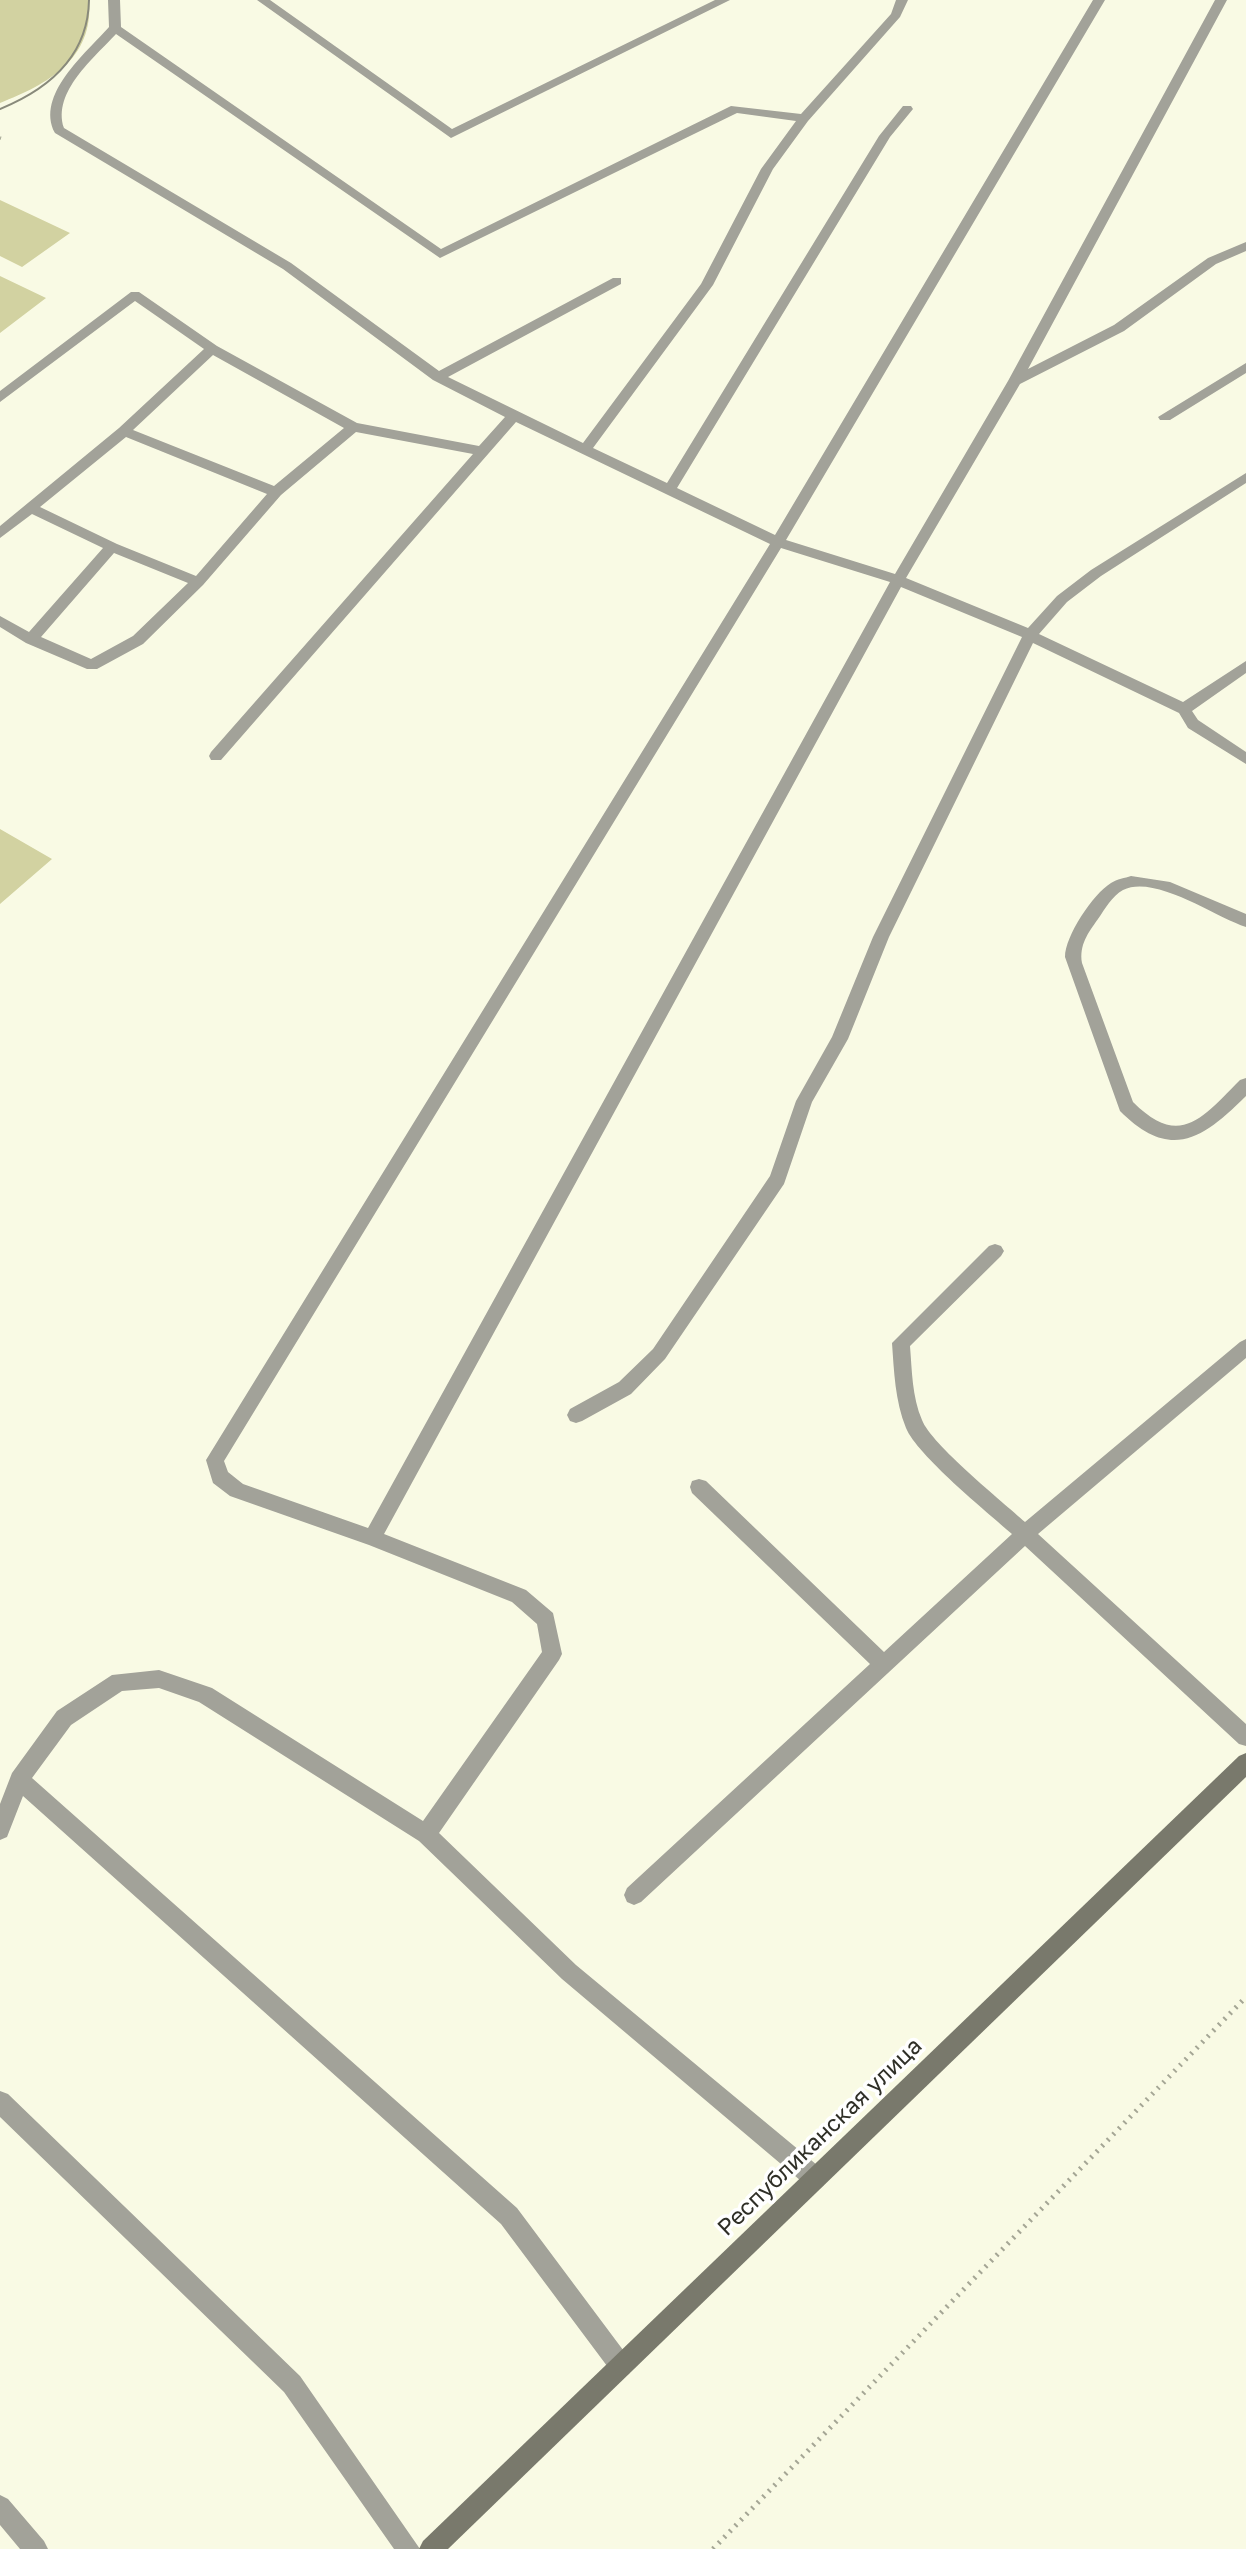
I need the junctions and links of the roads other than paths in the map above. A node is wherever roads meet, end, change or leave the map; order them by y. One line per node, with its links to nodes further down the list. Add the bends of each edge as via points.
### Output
1 (114, 0): 7 (lane)
2 (262, 0): 3 (lane, via 451,134)
3 (724, 0)
4 (902, 0): 9 (lane, via 896,15)
5 (1099, 0): 28 (lane)
6 (1222, 0): 15 (lane)
7 (115, 28): 9 (lane, via 440,254 735,109); 14 (lane, via 61,93 54,123 59,130 288,266)
8 (907, 109): 24 (lane, via 885,136)
9 (804, 118): 21 (lane, via 767,169 707,285)
10 (1246, 246): 15 (lane, via 1212,261 1119,328)
11 (617, 281): 14 (lane)
12 (212, 349): 16 (lane, via 135,295); 19 (lane); 20 (lane)
13 (1246, 367): 18 (lane)
14 (438, 377): 17 (lane)
15 (1015, 381): 30 (lane)
16 (0, 398)
17 (514, 415): 21 (lane); 22 (lane)
18 (1165, 417)
19 (352, 427): 22 (lane); 25 (lane)
20 (124, 431): 25 (lane); 26 (lane)
21 (585, 450): 24 (lane)
22 (481, 451): 37 (lane)
23 (1246, 477): 33 (lane, via 1096,573 1062,599)
24 (670, 489): 28 (lane)
25 (276, 492): 31 (lane)
26 (29, 507): 27 (lane); 29 (lane)
27 (0, 533)
28 (778, 542): 30 (lane); 46 (lane, via 215,1460 220,1477 237,1490)
29 (112, 547): 31 (lane); 34 (lane)
30 (898, 580): 33 (lane); 46 (lane)
31 (198, 582): 34 (lane, via 138,640 92,665)
32 (0, 621): 34 (lane)
33 (1030, 635): 36 (lane); 43 (lane, via 881,937 840,1039 804,1101 778,1179 659,1354 625,1388)
34 (31, 639)
35 (1246, 666): 36 (lane)
36 (1184, 709): 38 (lane, via 1193,724)
37 (216, 756)
38 (1246, 759)
39 (1246, 922): 40 (lane, via 1164,885 1132,881 1107,895 1072,949 1126,1106 1136,1119 1151,1129 1183,1135 1203,1126)
40 (1246, 1085)
41 (995, 1251): 45 (lane, via 901,1343 905,1390 915,1426 940,1456)
42 (1246, 1347): 45 (lane)
43 (576, 1415)
44 (699, 1487): 47 (lane)
45 (1026, 1533): 47 (lane); 48 (lane)
46 (372, 1538): 52 (lane, via 519,1596 546,1619 552,1654)
47 (883, 1664): 53 (lane)
48 (1246, 1737)
49 (1246, 1763): 55 (main road, Республиканская улица)
50 (19, 1780): 51 (lane); 52 (lane, via 64,1718 119,1682 159,1679 205,1695); 56 (lane, via 509,2216)
51 (0, 1830)
52 (426, 1834): 55 (lane, via 569,1972)
53 (634, 1895)
54 (0, 2102): 59 (lane, via 292,2384)
55 (815, 2178): 56 (main road, Республиканская улица)
56 (621, 2366): 60 (main road, Республиканская улица)
57 (0, 2507): 58 (lane)
58 (36, 2549)
59 (408, 2549)
60 (431, 2549)

